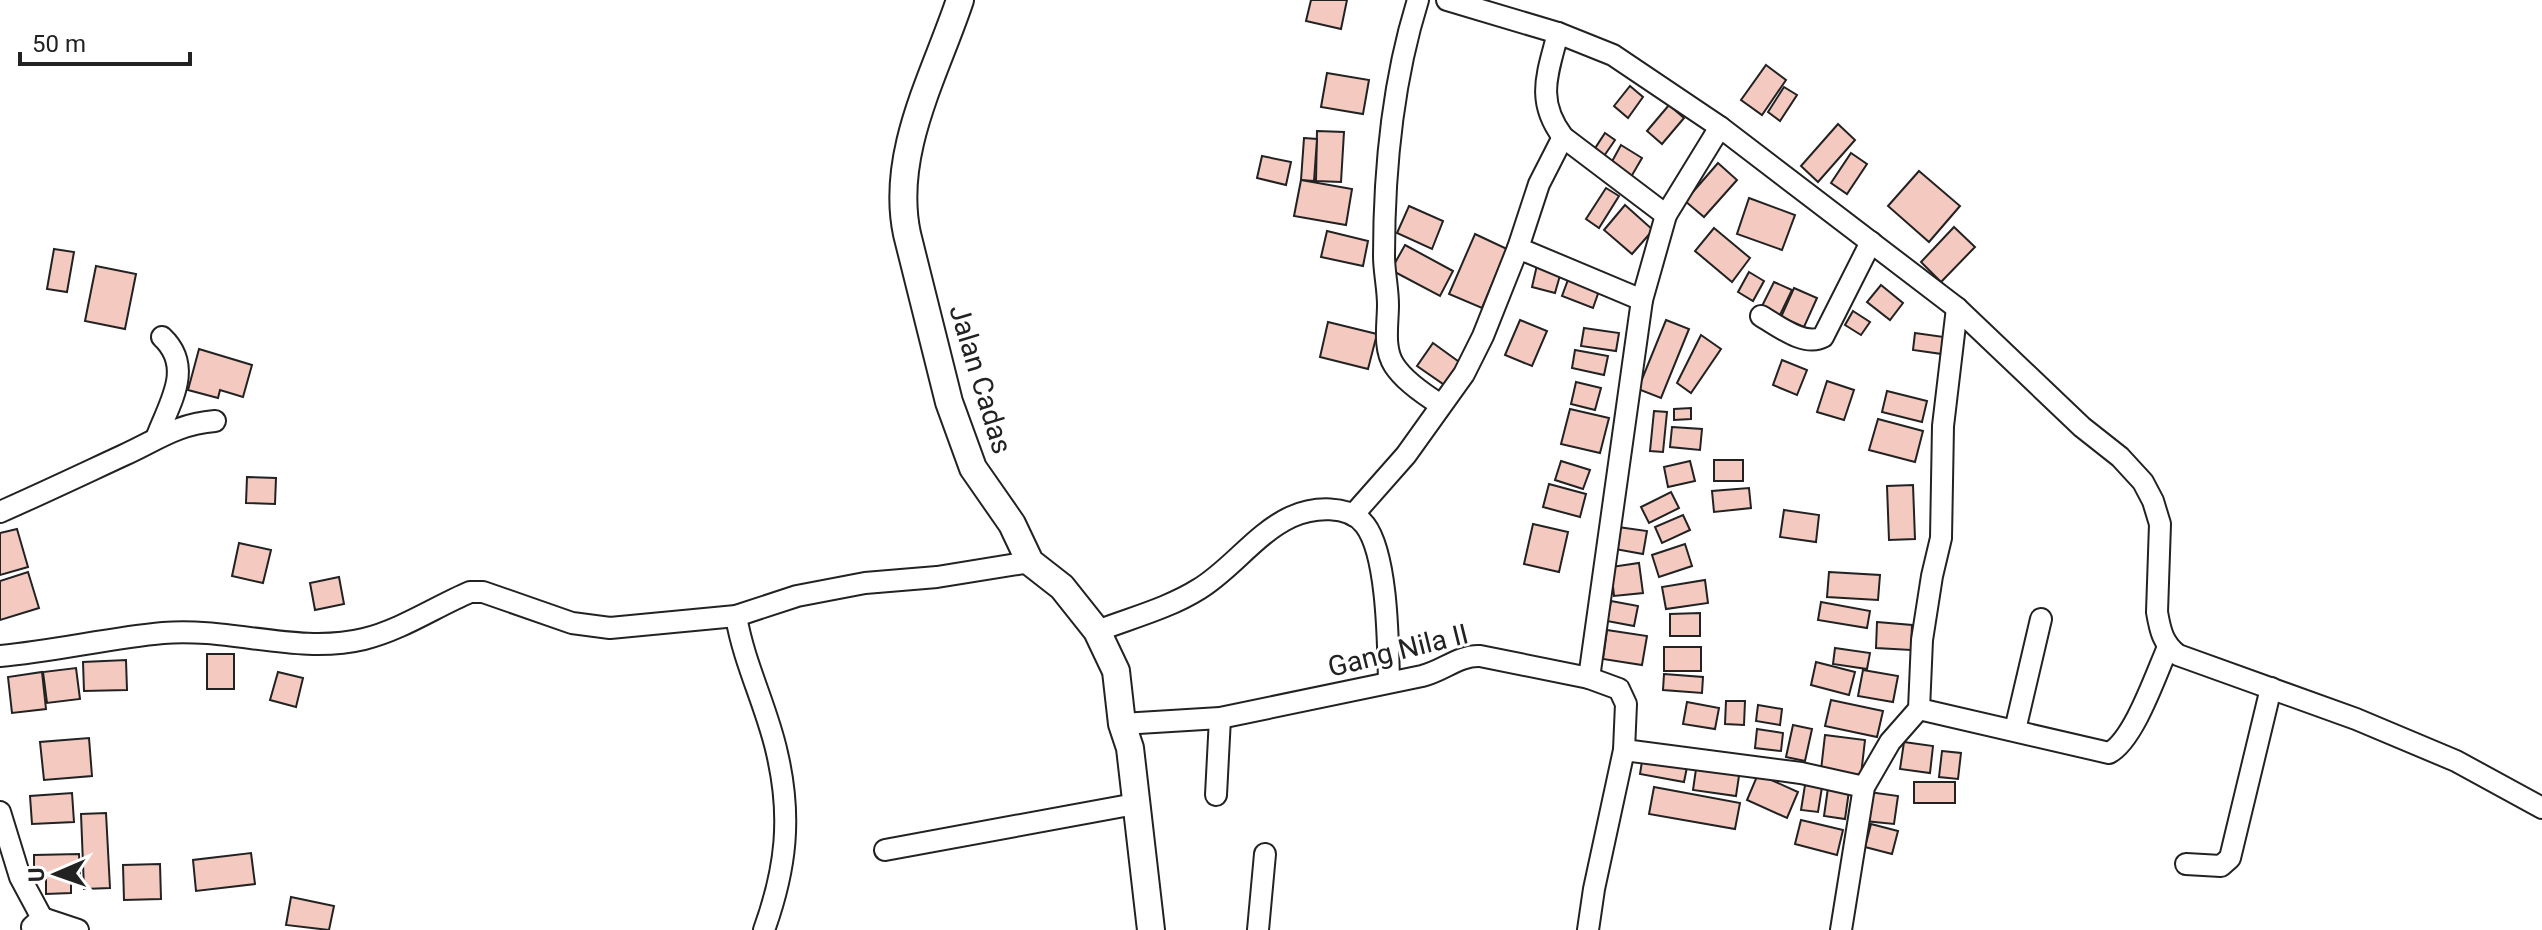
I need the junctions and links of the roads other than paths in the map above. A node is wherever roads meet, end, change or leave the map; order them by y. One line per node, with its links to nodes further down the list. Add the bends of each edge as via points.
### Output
1 (960, 0): 19 (street, Jalan Cadas, via 921,106 901,208 961,441)
2 (1418, 0): 14 (street, via 1393,101 1384,258 1387,347 1394,366)
3 (1447, 0): 4 (street)
4 (1558, 33): 5 (street, via 1613,55); 6 (street, via 1545,100)
5 (1720, 127): 7 (street); 8 (street)
6 (1563, 137): 7 (street); 9 (street, via 1539,184)
7 (1666, 215): 10 (street)
8 (1871, 242): 11 (street); 12 (street, via 1823,337 1811,340 1793,334)
9 (1518, 248): 10 (street); 14 (street, via 1483,336)
10 (1642, 300): 25 (street)
11 (1957, 308): 23 (street, via 2143,482 2160,524 2157,612); 28 (street, via 1943,426 1941,538 1922,640)
12 (1761, 316)
13 (162, 337): 16 (street, via 177,354 178,375)
14 (1441, 405): 18 (street)
15 (215, 421): 16 (street)
16 (157, 436): 17 (street)
17 (0, 512)
18 (1353, 515): 22 (street, via 1324,509 1290,517 1197,591); 26 (street, via 1366,526 1375,548 1388,614)
19 (1030, 562): 20 (street, via 838,588); 22 (street, Jalan Cadas, via 1062,587)
20 (736, 616): 24 (street, via 610,628 572,623 470,592 364,639 298,643 165,633); 43 (street, via 777,752 785,799 782,871)
21 (2041, 619): 31 (street)
22 (1097, 631): 30 (street, Jalan Cadas, via 1116,671)
23 (2168, 647): 27 (street, via 2186,660); 31 (street, via 2129,731 2113,751)
24 (0, 656)
25 (1589, 678): 26 (street, Gang Nila II, via 1472,656 1434,673); 32 (street, Gang Nila II, via 1624,696)
26 (1389, 682): 29 (street, Gang Nila II)
27 (2271, 688): 36 (street, via 2456,761); 40 (street, via 2230,858 2221,866)
28 (1919, 709): 31 (street); 33 (street, via 1890,742)
29 (1220, 718): 30 (street, Gang Nila II); 34 (street)
30 (1122, 724): 35 (street, Jalan Cadas, via 1130,748)
31 (2015, 730)
32 (1624, 750): 33 (street, via 1801,773); 46 (street)
33 (1864, 787): 47 (street)
34 (1216, 795)
35 (1135, 804): 38 (street); 44 (street, Jalan Cadas)
36 (2542, 808)
37 (0, 812): 41 (street)
38 (885, 850)
39 (1265, 854): 45 (street)
40 (2186, 864)
41 (37, 926): 42 (street)
42 (78, 930)
43 (764, 930)
44 (1151, 930)
45 (1258, 930)
46 (1588, 930)
47 (1841, 930)

